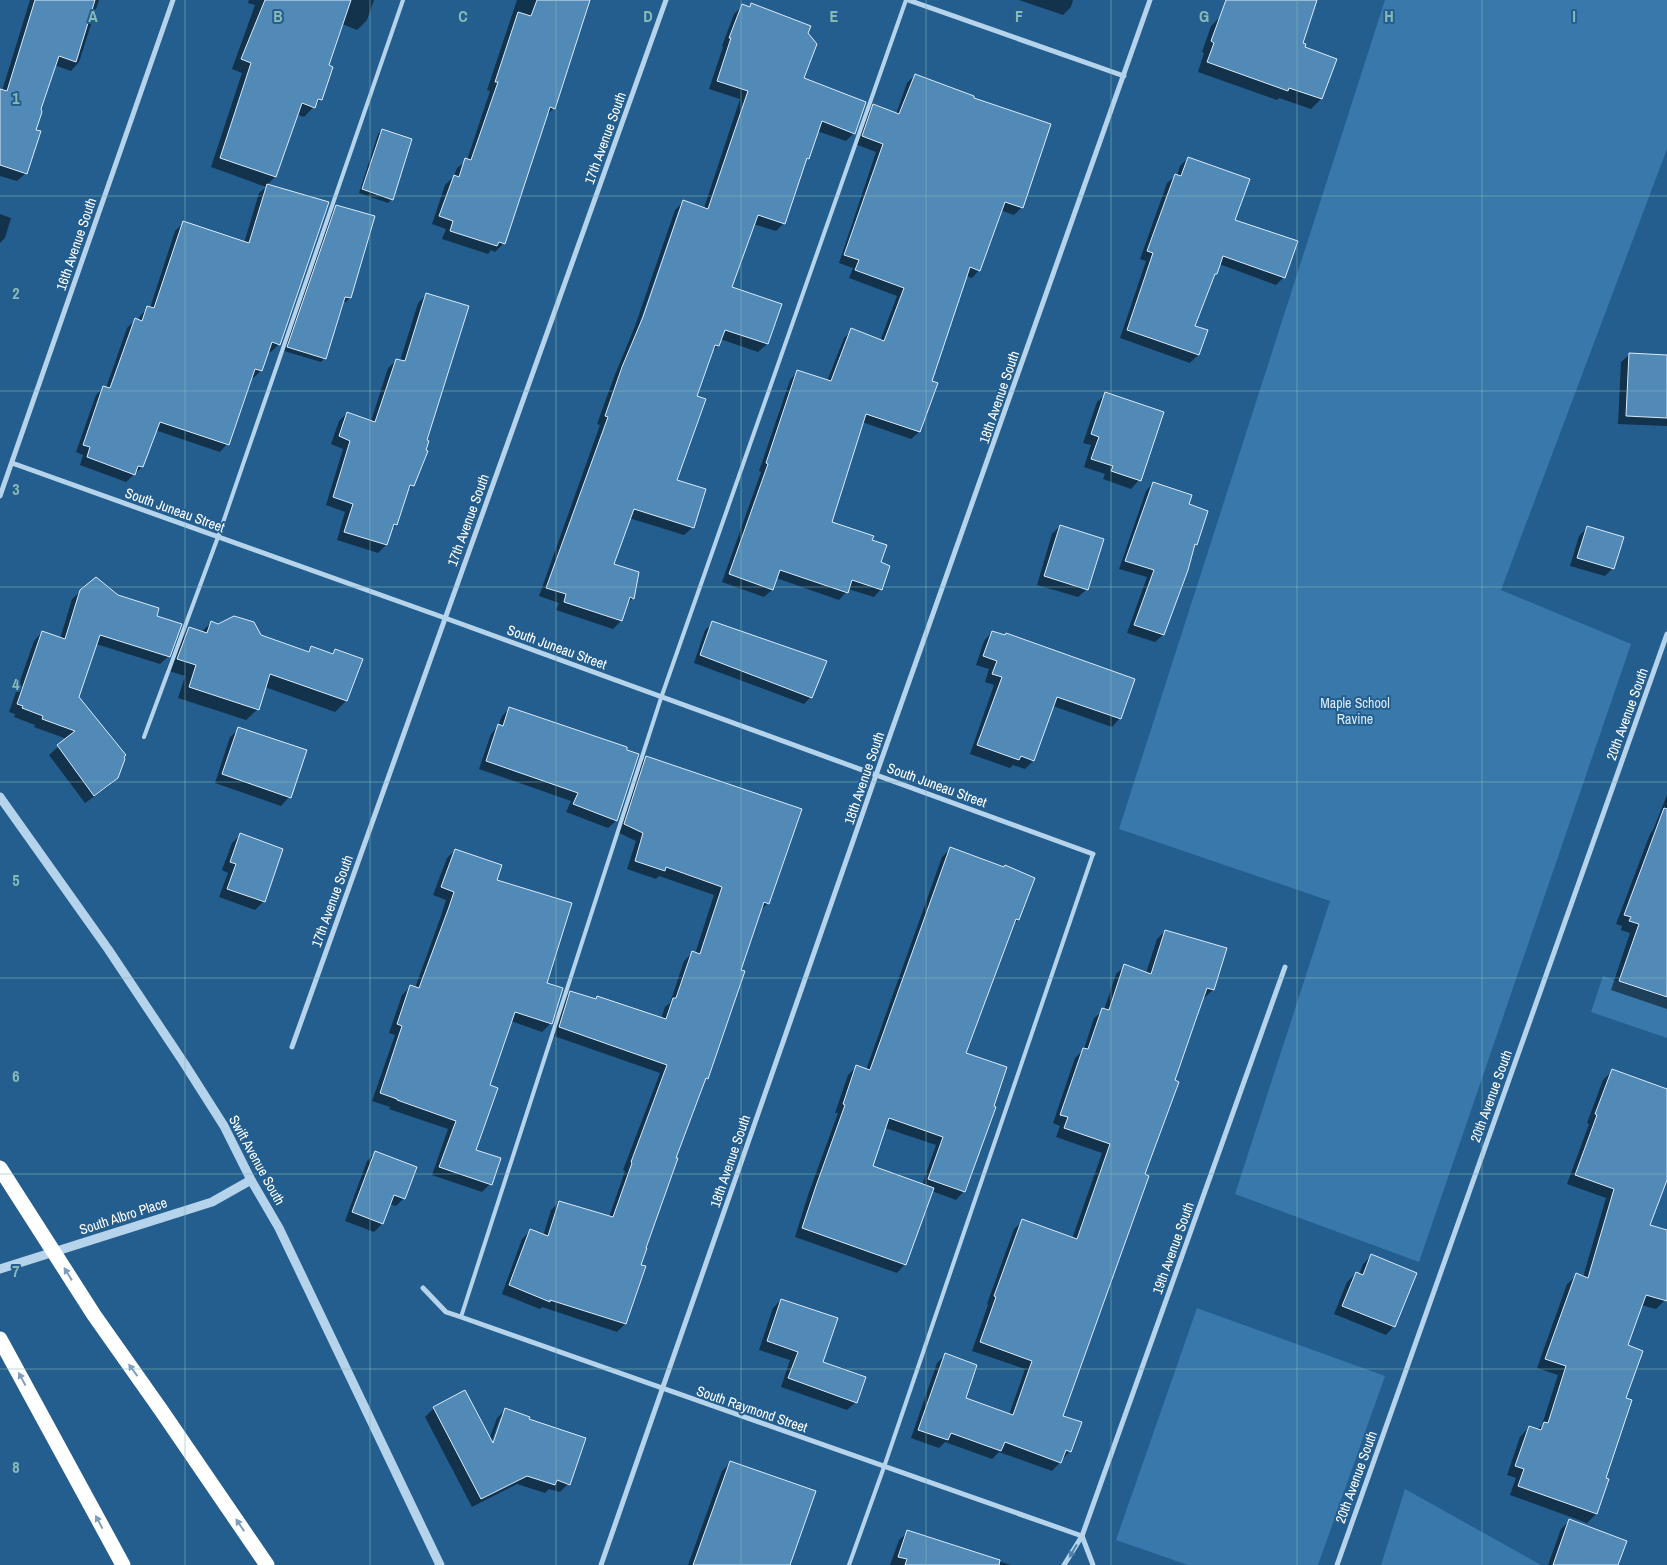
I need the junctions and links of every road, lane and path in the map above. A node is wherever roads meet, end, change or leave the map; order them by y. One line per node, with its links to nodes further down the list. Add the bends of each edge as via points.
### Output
1 (173, 0): 7 (street, 16th Avenue South)
2 (403, 0): 9 (lane)
3 (666, 0): 10 (street, 17th Avenue South)
4 (907, 0): 6 (street); 12 (lane)
5 (1150, 0): 6 (street, 18th Avenue South)
6 (1124, 76): 14 (street, 18th Avenue South)
7 (12, 463): 8 (street, 16th Avenue South); 9 (street, South Juneau Street)
8 (0, 496)
9 (218, 538): 10 (street, South Juneau Street); 13 (lane)
10 (445, 618): 12 (street, South Juneau Street); 18 (street, 17th Avenue South)
11 (1667, 634): 35 (street, 20th Avenue South)
12 (661, 698): 14 (street, South Juneau Street); 23 (lane)
13 (144, 737)
14 (876, 775): 16 (street, South Juneau Street); 25 (street, 18th Avenue South)
15 (0, 797): 20 (street, Swift Avenue South, via 179,1055 224,1126)
16 (1093, 854): 26 (lane)
17 (1285, 967): 27 (street, 19th Avenue South)
18 (292, 1047)
19 (0, 1168): 29 (highway, one-way to 19, via 94,1316)
20 (251, 1180): 21 (street, South Albro Place, via 212,1202); 30 (street, Swift Avenue South, via 278,1228)
21 (0, 1269)
22 (423, 1288): 23 (street, South Raymond Street, via 446,1312)
23 (461, 1318): 25 (street, South Raymond Street)
24 (0, 1339): 28 (highway, one-way to 24)
25 (662, 1389): 26 (street, South Raymond Street); 31 (street, 18th Avenue South)
26 (884, 1467): 27 (street, South Raymond Street); 32 (lane)
27 (1082, 1536): 33 (street, 19th Avenue South, one-way to 33); 34 (street)
28 (123, 1565)
29 (267, 1565)
30 (440, 1565)
31 (601, 1565)
32 (849, 1565)
33 (1064, 1565)
34 (1092, 1565)
35 (1337, 1565)

